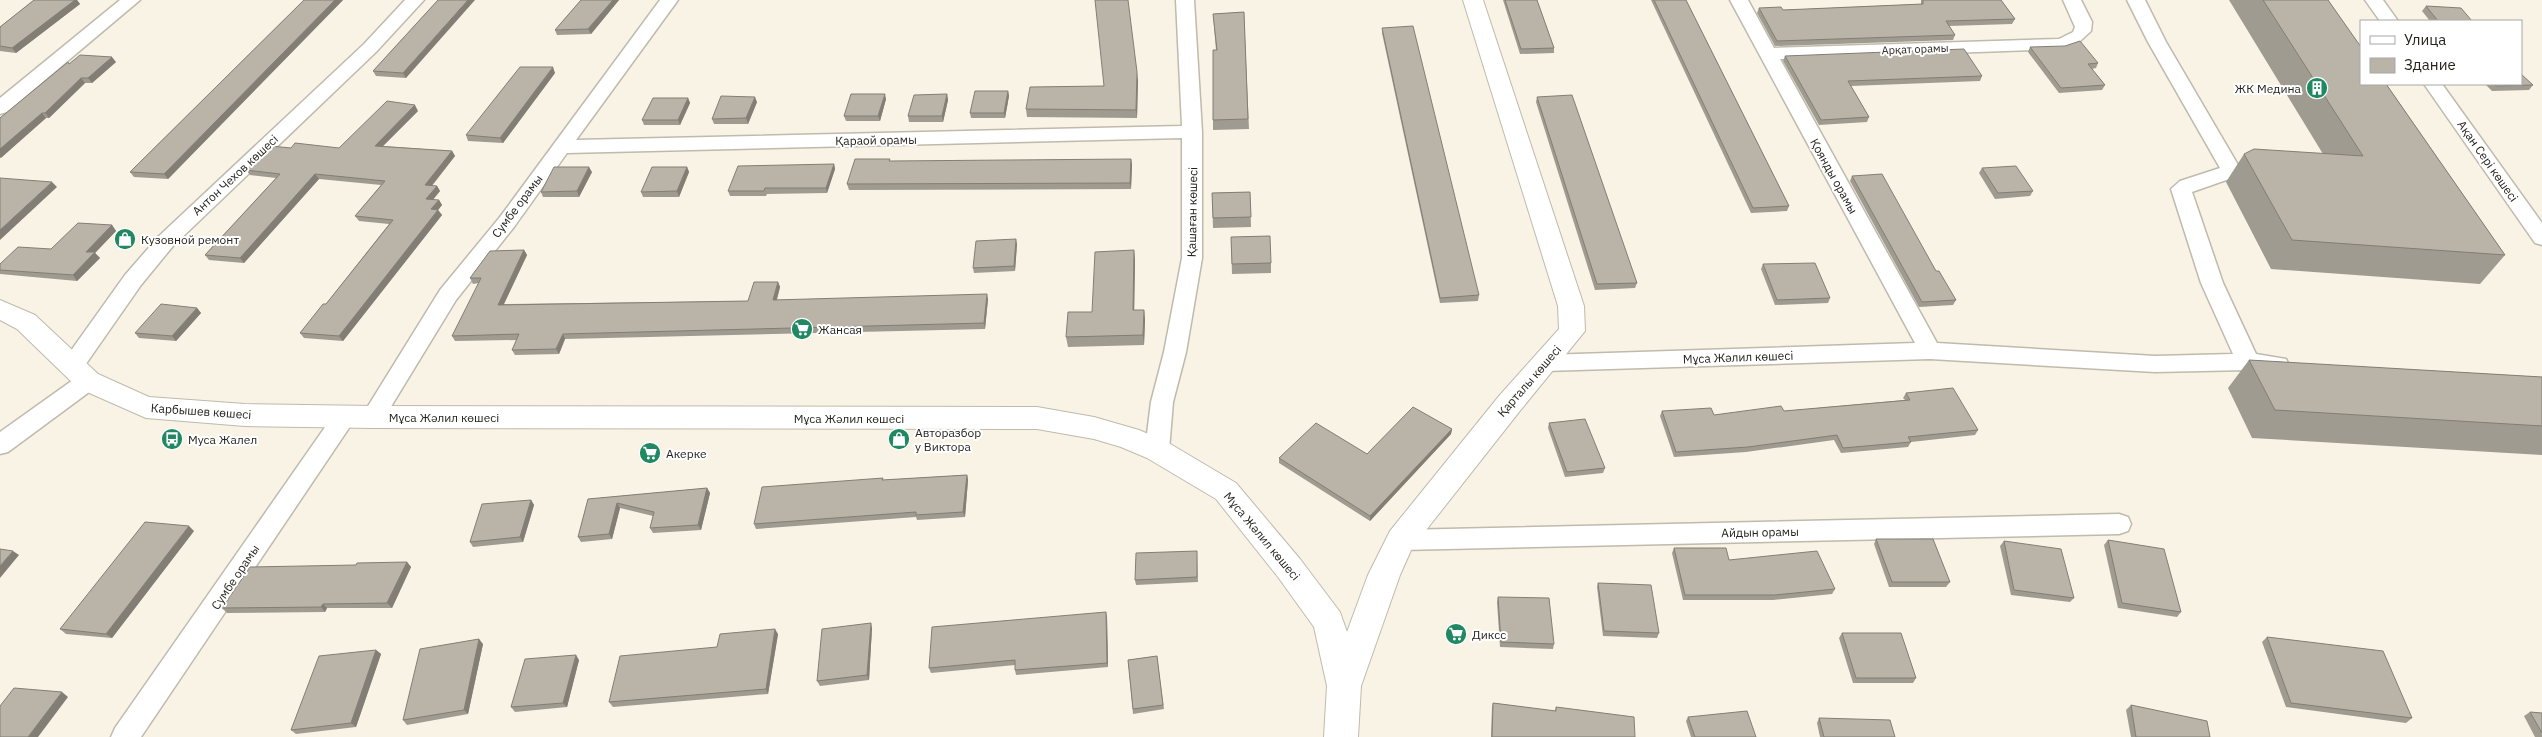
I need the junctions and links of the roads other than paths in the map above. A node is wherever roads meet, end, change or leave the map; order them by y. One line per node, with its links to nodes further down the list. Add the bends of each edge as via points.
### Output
1 (131, 0): 13 (street)
2 (415, 0): 22 (street, Антон Чехов көшесі, via 370,48 166,241 133,280)
3 (670, 0): 15 (street, Сумбе орамы)
4 (1185, 0): 14 (street, Қашаған көшесі)
5 (1473, 0): 20 (street, Қарталы көшесі, via 1571,306 1572,331)
6 (1739, 0): 11 (street, Қоянды орамы)
7 (2072, 0): 11 (street, Арқат орамы, via 2084,30 2079,38 2062,44)
8 (2136, 0): 19 (street, via 2231,170 2217,178 2196,181 2181,189 2212,283)
9 (2374, 0): 10 (street)
10 (2388, 20)
11 (1767, 54): 18 (street, Қоянды орамы)
12 (2434, 85): 16 (street, Ақан Сері көшесі)
13 (0, 108)
14 (1192, 132): 15 (street, Қараой орамы); 26 (street, Қашаған көшесі, via 1192,258 1175,352 1162,402)
15 (561, 147): 24 (street, Сумбе орамы, via 507,222 448,295)
16 (2542, 238)
17 (0, 309): 22 (street, Карбышев көшесі, via 26,322)
18 (1930, 351): 19 (street, Мұса Жәлил көшесі, via 2155,364); 20 (street, Мұса Жәлил көшесі)
19 (2248, 362): 21 (street, Мұса Жәлил көшесі)
20 (1545, 363): 28 (street, Қарталы көшесі)
21 (2297, 367)
22 (81, 373): 23 (street, Карбышев көшесі, via 146,407 245,414); 25 (street, Антон Чехов көшесі)
23 (345, 416): 24 (street, Мұса Жәлил көшесі); 30 (street, Сумбе орамы)
24 (373, 417): 26 (street, Мұса Жәлил көшесі, via 1037,418 1094,428)
25 (0, 445)
26 (1157, 450): 29 (street, Мұса Жәлил көшесі, via 1226,491 1289,568 1330,622)
27 (2119, 524): 28 (street, Айдын орамы)
28 (1401, 540): 29 (street, Қарталы көшесі, via 1384,574)
29 (1344, 686): 31 (street, Қарталы көшесі)
30 (125, 737)
31 (1341, 737)

